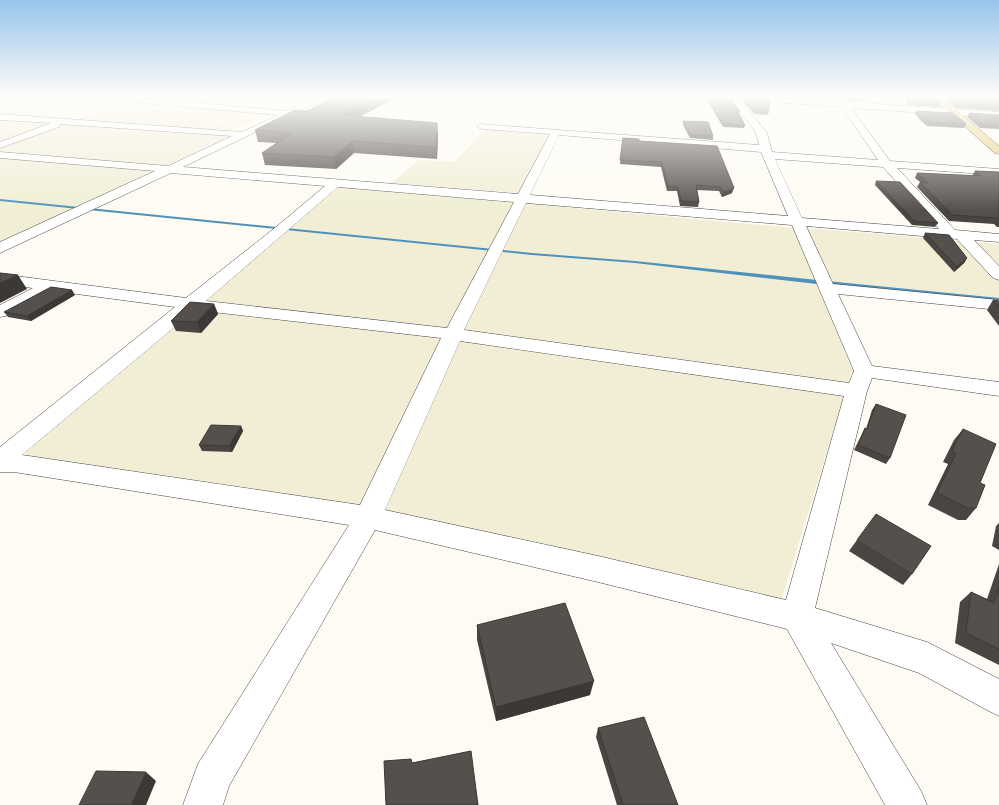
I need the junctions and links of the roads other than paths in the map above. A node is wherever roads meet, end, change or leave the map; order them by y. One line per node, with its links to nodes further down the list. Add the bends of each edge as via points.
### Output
1 (25, 136): 8 (street)
2 (240, 136): 13 (street)
3 (554, 136): 16 (street)
4 (594, 136): 10 (street)
5 (762, 136): 10 (street)
6 (867, 136): 12 (street)
7 (981, 136): 9 (main road)
8 (0, 144)
9 (999, 151)
10 (767, 152): 12 (street); 17 (street)
11 (0, 154): 13 (street)
12 (887, 164): 14 (street); 18 (street)
13 (168, 169): 15 (street); 20 (street)
14 (999, 172)
15 (334, 183): 16 (street); 25 (street)
16 (523, 198): 17 (street); 28 (street)
17 (797, 221): 18 (street); 23 (street)
18 (957, 235): 19 (street); 21 (street)
19 (999, 238)
20 (0, 248)
21 (999, 275)
22 (0, 279): 24 (street)
23 (825, 285): 26 (street); 29 (street)
24 (51, 286): 25 (street); 27 (street)
25 (190, 304): 28 (street); 31 (street)
26 (999, 305)
27 (0, 312)
28 (453, 334): 29 (street); 32 (street)
29 (860, 381): 30 (street); 33 (street)
30 (999, 389)
31 (0, 461): 32 (street)
32 (368, 517): 33 (street); 35 (street, via 212,778)
33 (797, 617): 34 (street, via 927,659); 36 (street)
34 (999, 698)
35 (203, 805)
36 (907, 805)

